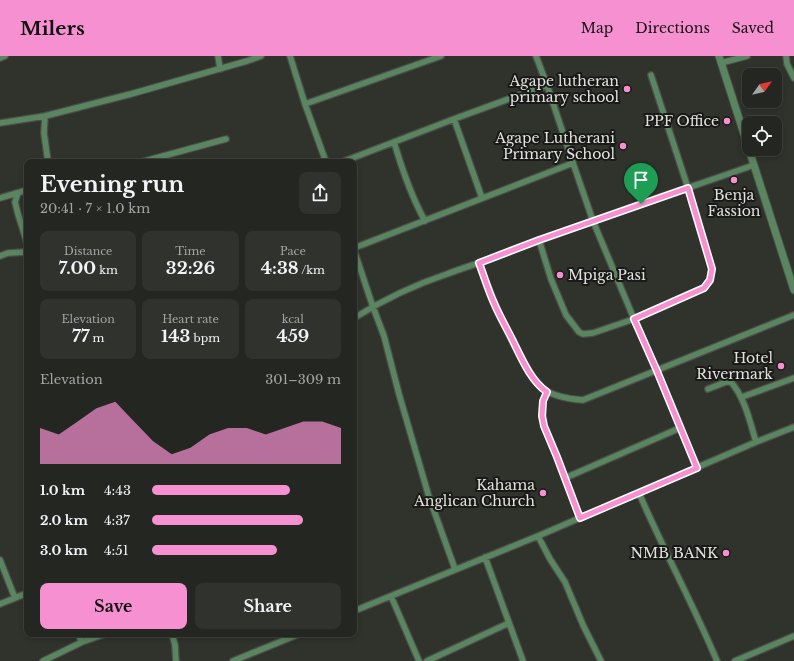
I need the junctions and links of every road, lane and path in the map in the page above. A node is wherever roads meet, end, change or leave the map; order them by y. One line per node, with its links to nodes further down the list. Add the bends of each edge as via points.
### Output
1 (5, 56): 9 (street)
2 (218, 56): 12 (street)
3 (261, 56): 12 (street)
4 (290, 56): 16 (street)
5 (442, 56): 10 (street)
6 (536, 56): 15 (street)
7 (747, 56): 11 (street)
8 (786, 56): 14 (street)
9 (0, 58)
10 (432, 58): 16 (street)
11 (719, 58): 29 (street)
12 (220, 69): 17 (street)
13 (651, 75): 30 (street)
14 (794, 78)
15 (547, 85): 18 (street); 28 (street)
16 (305, 104): 26 (street)
17 (45, 116): 19 (street); 23 (street)
18 (454, 119): 21 (street); 34 (street)
19 (0, 123)
20 (226, 139): 22 (street)
21 (394, 142): 27 (street); 35 (street, via 412,194)
22 (165, 155): 24 (street); 25 (street)
23 (48, 159)
24 (151, 159)
25 (164, 159)
26 (325, 159)
27 (350, 159)
28 (573, 163): 34 (street); 36 (street)
29 (754, 165): 30 (street); 44 (street)
30 (688, 188): 36 (street); 48 (street, via 712,269 710,280 704,288)
31 (24, 191): 32 (street)
32 (18, 193): 33 (street); 37 (street, via 15,202)
33 (0, 198)
34 (482, 198): 35 (street)
35 (425, 221): 39 (street)
36 (593, 221): 38 (street); 48 (street)
37 (24, 233)
38 (539, 240): 43 (street); 48 (street, via 566,315 578,332 593,333)
39 (357, 248)
40 (24, 252): 41 (street)
41 (0, 256)
42 (357, 258): 45 (street)
43 (479, 263): 45 (street, via 409,289); 52 (street, via 494,303 518,352 537,383)
44 (794, 290)
45 (373, 307): 47 (street); 64 (street, via 384,336 429,497)
46 (794, 315): 49 (street)
47 (357, 316)
48 (634, 319): 49 (street)
49 (657, 371): 52 (street, via 582,400); 55 (street)
50 (794, 378): 53 (street)
51 (708, 389): 53 (street, via 731,382)
52 (547, 392): 58 (street, via 543,401 544,426)
53 (742, 397): 56 (street)
54 (794, 427): 56 (street)
55 (680, 428): 57 (street); 58 (street)
56 (756, 442): 57 (street)
57 (697, 468): 59 (street)
58 (565, 478): 60 (street)
59 (639, 492): 60 (street); 85 (street)
60 (580, 518): 61 (street)
61 (538, 536): 62 (street); 84 (street, via 565,582)
62 (485, 557): 64 (street); 70 (street)
63 (0, 560): 67 (street)
64 (455, 569): 66 (street)
65 (24, 594): 67 (street)
66 (391, 596): 69 (street); 81 (street)
67 (15, 598): 68 (street)
68 (0, 604)
69 (357, 610)
70 (508, 623): 82 (street); 83 (street)
71 (794, 636): 77 (street)
72 (80, 637): 76 (street)
73 (96, 637): 76 (street)
74 (173, 637): 79 (street)
75 (293, 637): 80 (street)
76 (82, 642): 78 (street)
77 (744, 659): 86 (street)
78 (43, 661)
79 (176, 661)
80 (233, 661)
81 (419, 661)
82 (427, 661)
83 (523, 661)
84 (600, 661)
85 (717, 661)
86 (735, 661)

